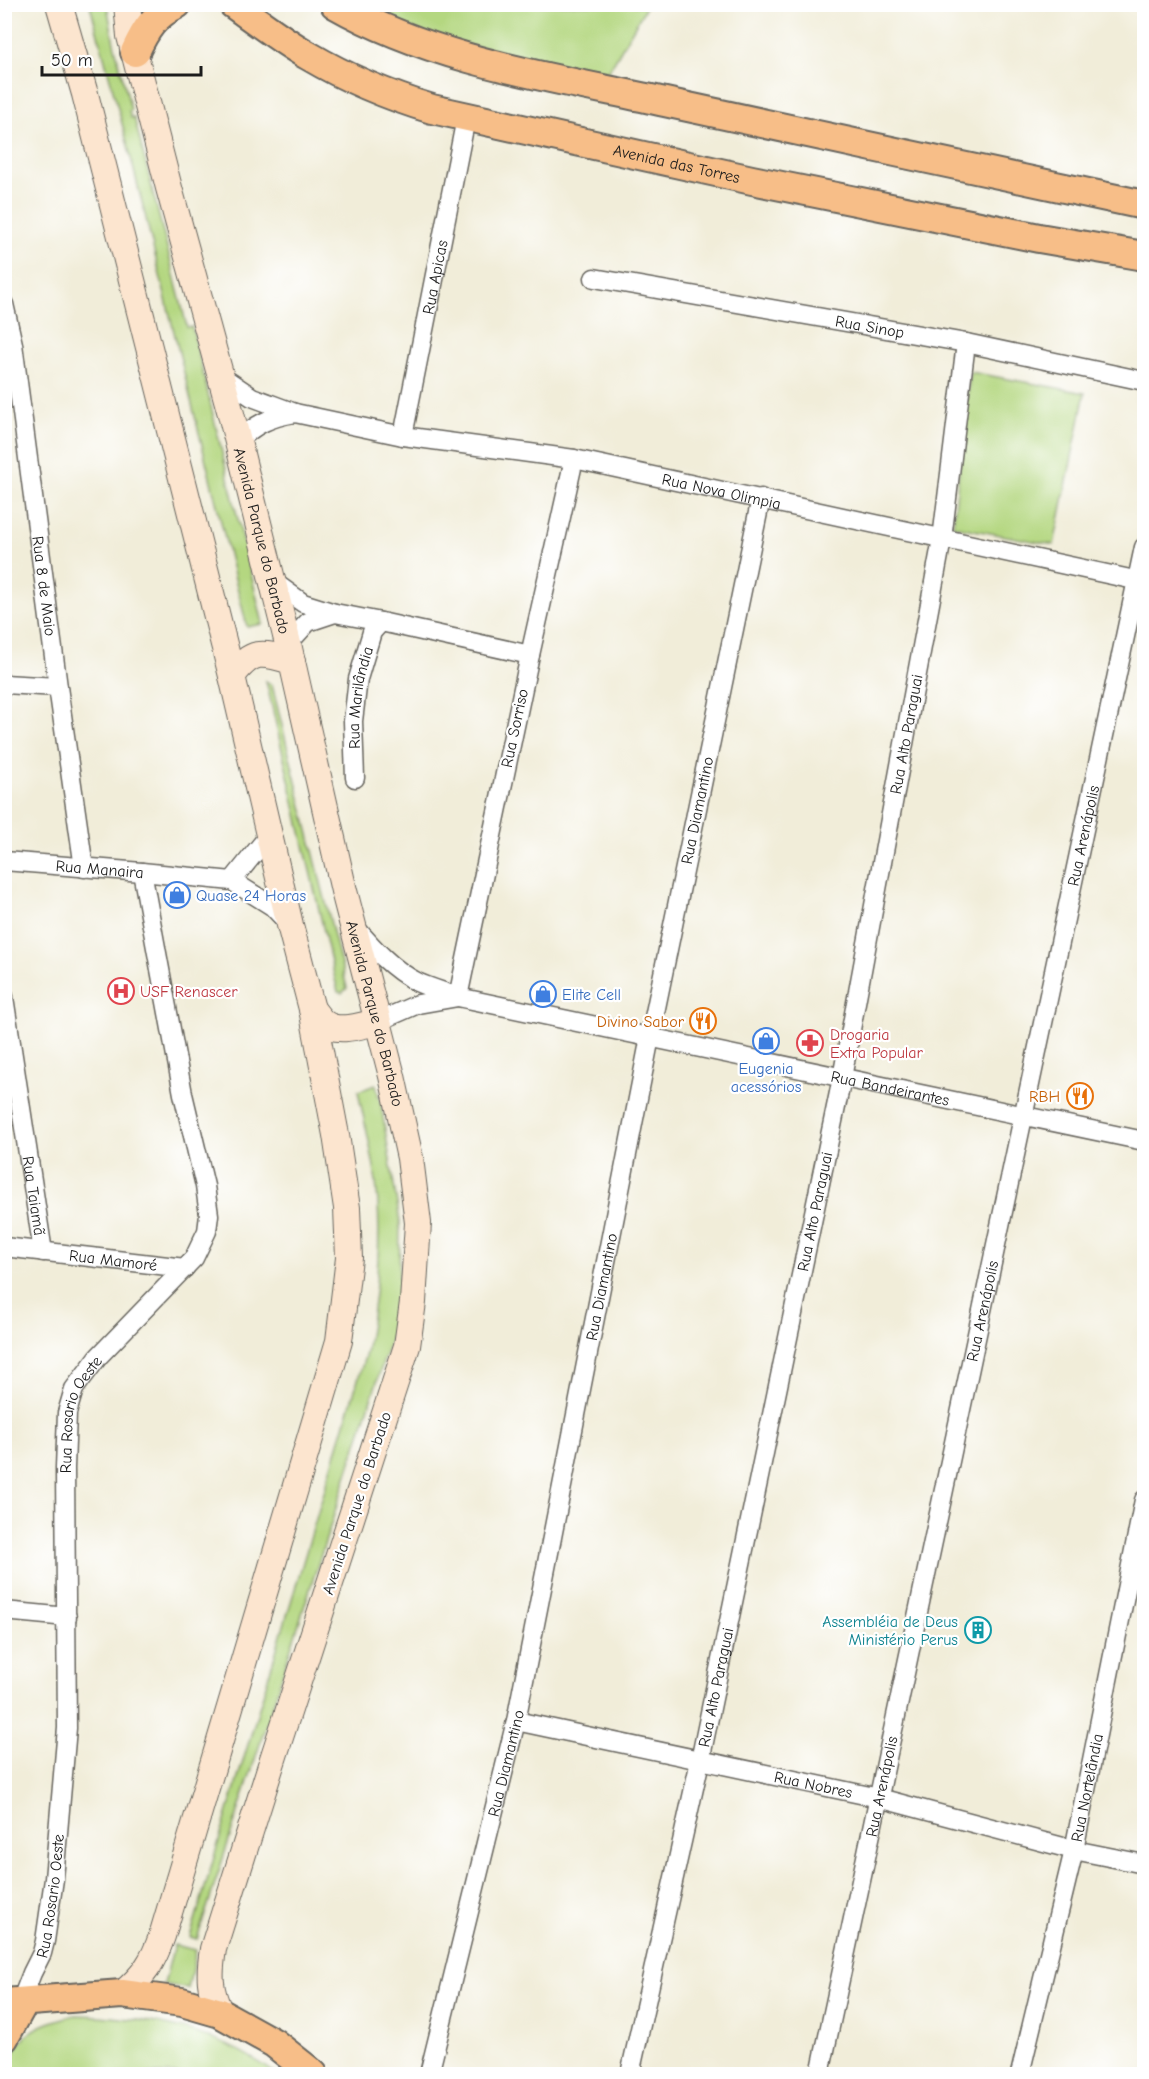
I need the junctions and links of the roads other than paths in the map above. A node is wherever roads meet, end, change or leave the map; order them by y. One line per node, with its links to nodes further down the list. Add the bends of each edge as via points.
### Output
1 (59, 4): 29 (main road)
2 (127, 4): 6 (main road, Avenida Parque do Barbado)
3 (177, 4): 6 (main road, via 149,25)
4 (233, 4): 7 (main road, Avenida das Torres, via 329,68 390,96)
5 (335, 4): 8 (main road, via 363,21 458,55)
6 (135, 52): 14 (main road, Avenida Parque do Barbado)
7 (466, 118): 9 (main road, Avenida das Torres, via 752,180); 17 (street, Rua Apicas)
8 (1144, 205)
9 (1144, 256)
10 (594, 278): 12 (street, Rua Sinop)
11 (4, 304): 13 (street, Rua 8 de Maio)
12 (966, 343): 15 (street, Rua Sinop); 21 (street, Rua Alto Paraguai)
13 (9, 345): 31 (street, Rua 8 de Maio)
14 (221, 376): 16 (street, Rua Nova Olimpia, via 252,397); 18 (main road, Avenida Parque do Barbado)
15 (1144, 381)
16 (295, 413): 17 (street, Rua Nova Olimpia); 18 (street, Rua Nova Olimpia, via 260,423)
17 (403, 436): 19 (street, Rua Nova Olimpia)
18 (238, 442): 23 (main road, Avenida Parque do Barbado)
19 (574, 459): 20 (street, Rua Nova Olimpia); 28 (street, Rua Sorriso)
20 (761, 498): 21 (street, Rua Nova Olimpia); 44 (street, Rua Diamantino)
21 (942, 539): 24 (street, Rua Nova Olimpia); 45 (street, Rua Alto Paraguai)
22 (1144, 548): 24 (street, Rua Arenápolis)
23 (271, 580): 25 (street, via 298,601); 27 (main road, Avenida Parque do Barbado)
24 (1141, 581): 46 (street, Rua Arenápolis)
25 (335, 614): 26 (street); 27 (street, via 308,622)
26 (381, 622): 28 (street); 32 (street, Rua Marilândia, via 372,633 358,679 353,721)
27 (290, 653): 29 (main road, via 252,656); 38 (main road, Avenida Parque do Barbado)
28 (530, 655): 41 (street, Rua Sorriso)
29 (232, 676): 33 (main road)
30 (4, 684): 31 (street)
31 (58, 687): 35 (street, Rua 8 de Maio)
32 (355, 778)
33 (269, 835): 37 (street); 39 (main road)
34 (4, 861): 35 (street, Rua Manaira)
35 (84, 868): 36 (street, Rua Manaira)
36 (142, 872): 37 (street, Rua Manaira); 50 (street, Rua Rosario Oeste, via 183,1094 208,1202 207,1231)
37 (232, 881): 39 (street, Rua Manaira, via 272,906)
38 (352, 924): 41 (street, Rua Bandeirantes, via 396,968 417,982); 43 (main road, Avenida Parque do Barbado)
39 (290, 926): 42 (main road)
40 (4, 997): 49 (street, Rua Taiamã)
41 (458, 997): 43 (street, Rua Bandeirantes, via 418,1004); 44 (street, Rua Bandeirantes)
42 (312, 1009): 43 (main road, via 333,1027); 59 (main road, via 346,1208 349,1258 339,1341 162,1936 145,1973)
43 (377, 1022): 61 (main road, Avenida Parque do Barbado, via 410,1158 418,1223 407,1346 215,1941 209,1981)
44 (650, 1037): 45 (street, Rua Bandeirantes); 54 (street, Rua Diamantino)
45 (842, 1078): 46 (street, Rua Bandeirantes); 55 (street, Rua Alto Paraguai)
46 (1024, 1116): 47 (street, Rua Bandeirantes); 56 (street, Rua Arenápolis)
47 (1144, 1141)
48 (4, 1247): 49 (street, Rua Mamoré)
49 (43, 1252): 50 (street, Rua Mamoré)
50 (185, 1269): 53 (street, Rua Rosario Oeste, via 99,1356 74,1389 67,1413 65,1468)
51 (1144, 1501): 57 (street, Rua Nortelândia)
52 (4, 1611): 53 (street)
53 (67, 1617): 60 (street, Rua Rosario Oeste, via 67,1728 54,1879 42,1953 23,1996)
54 (516, 1721): 55 (street, Rua Nobres); 64 (street, Rua Diamantino)
55 (700, 1761): 56 (street, Rua Nobres); 65 (street, Rua Alto Paraguai)
56 (879, 1798): 57 (street, Rua Nobres); 66 (street, Rua Arenápolis)
57 (1074, 1851): 58 (street, Rua Nobres); 67 (street, Rua Nortelândia)
58 (1144, 1864)
59 (122, 1994): 60 (main road); 61 (main road, via 182,2002)
60 (14, 2003): 62 (main road)
61 (220, 2013): 63 (main road, via 274,2043)
62 (4, 2038)
63 (313, 2074)
64 (429, 2074)
65 (630, 2074)
66 (820, 2074)
67 (1020, 2074)

